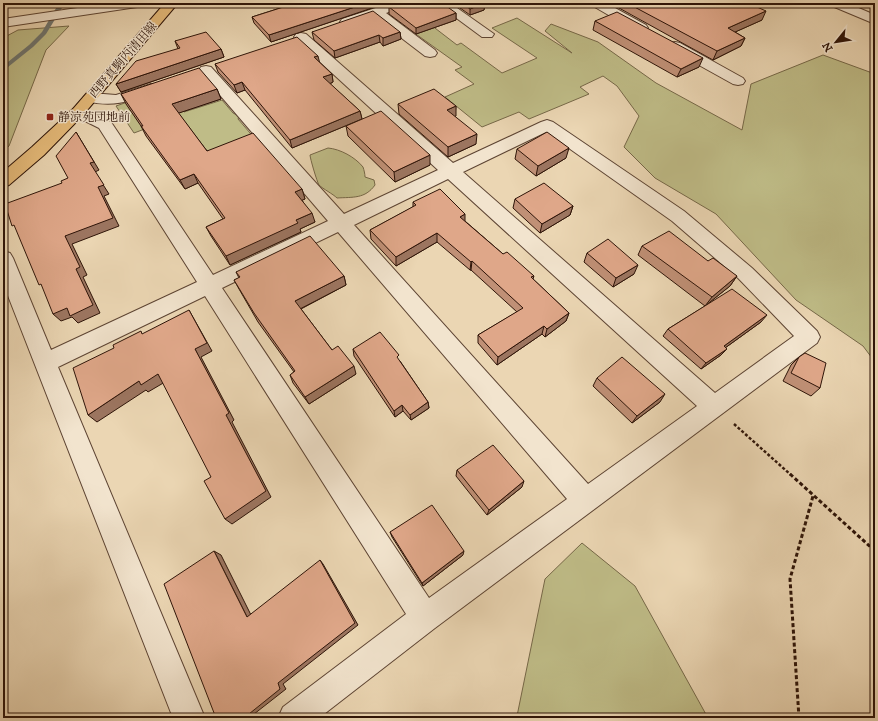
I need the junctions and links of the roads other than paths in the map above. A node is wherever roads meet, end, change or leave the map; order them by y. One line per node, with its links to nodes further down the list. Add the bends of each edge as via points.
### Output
1 (138, 3): 9 (street)
2 (172, 3): 19 (main road, 西野真駒内清田線)
3 (403, 3): 7 (street)
4 (442, 3): 12 (street)
5 (597, 3): 11 (street)
6 (836, 3): 8 (street)
7 (376, 12): 10 (street); 15 (street)
8 (875, 20)
9 (3, 23)
10 (331, 27)
11 (651, 33)
12 (487, 34)
13 (301, 37): 20 (street)
14 (664, 40): 17 (street)
15 (430, 53)
16 (206, 70): 22 (street)
17 (738, 81)
18 (162, 85): 19 (street, via 117,100)
19 (84, 105): 21 (main road, 西野真駒内清田線, via 38,151); 24 (street, via 105,125)
20 (451, 170): 22 (street); 26 (street); 26 (street, via 547,125 678,216 745,273 809,337)
21 (3, 181)
22 (341, 222): 24 (street); 27 (street)
23 (3, 258): 25 (street)
24 (209, 285): 25 (street); 28 (street)
25 (46, 363): 29 (street)
26 (714, 407): 27 (street)
27 (586, 501): 28 (street)
28 (425, 618): 30 (street)
29 (189, 718)
30 (294, 718)

